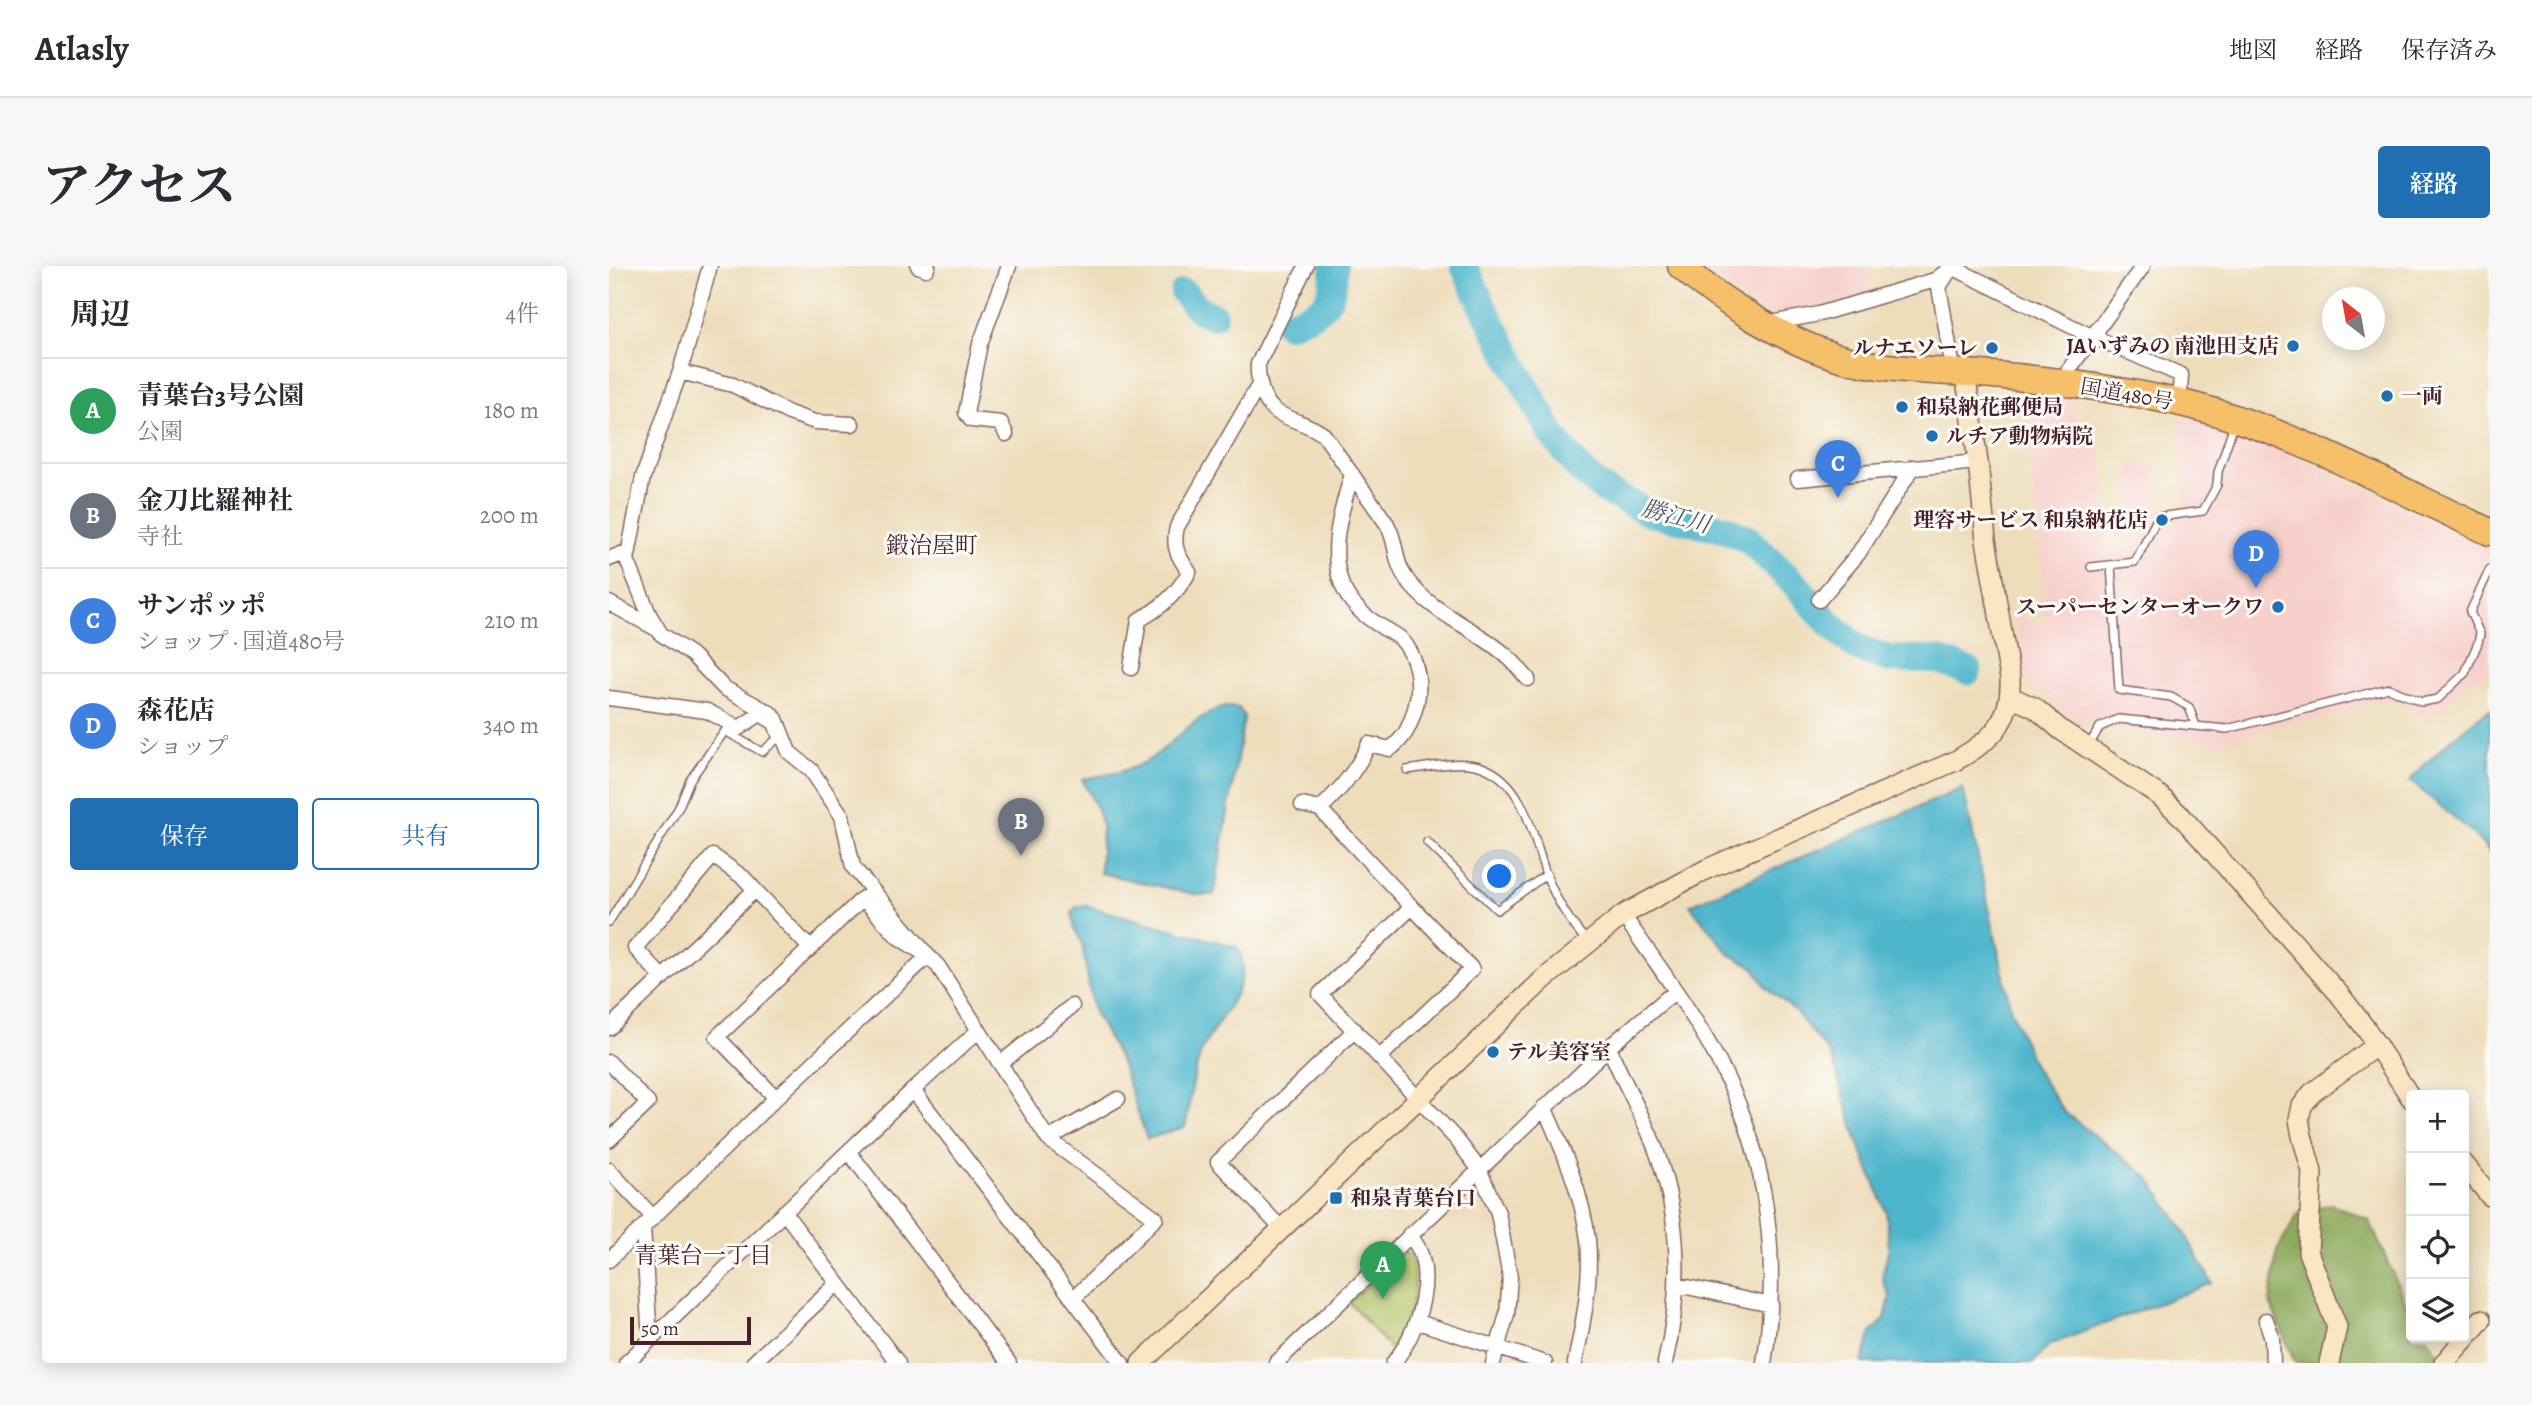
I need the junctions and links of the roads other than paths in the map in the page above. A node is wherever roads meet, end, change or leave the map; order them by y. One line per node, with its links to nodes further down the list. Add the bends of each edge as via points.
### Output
1 (710, 266): 11 (street)
2 (918, 266): 3 (street)
3 (928, 266)
4 (1009, 266): 18 (street, via 980,344 966,413 971,420 1001,423)
5 (1306, 266): 14 (street, via 1258,364)
6 (1681, 266): 9 (highway, 国道480号, via 1731,305)
7 (2143, 266): 10 (street)
8 (1950, 267): 9 (street, via 1935,280 1819,314); 10 (street); 12 (street, via 1939,287 1952,363)
9 (1765, 324): 12 (highway, 国道480号, via 1840,358)
10 (2091, 336): 13 (street); 15 (street, via 2181,375)
11 (680, 372): 17 (street, via 733,385 815,422); 24 (street, via 643,477)
12 (1965, 373): 13 (highway, 国道480号); 19 (street)
13 (2060, 382): 15 (highway, 国道480号)
14 (1260, 383): 21 (street, via 1274,410 1324,435); 32 (street, via 1177,527 1176,554 1189,572 1171,598 1139,620)
15 (2179, 403): 16 (highway, 国道480号)
16 (2235, 419): 23 (highway, 国道480号, via 2296,442); 26 (lane, via 2217,485 2203,511 2158,517 2136,562)
17 (852, 424)
18 (1006, 434)
19 (1978, 462): 20 (street); 34 (street)
20 (1913, 467): 22 (street); 29 (street, via 1858,554)
21 (1352, 474): 33 (street, via 1387,524 1398,566 1409,583 1509,658); 41 (street, via 1340,515 1336,568 1355,606 1399,638 1410,653 1418,698 1403,740 1390,749 1369,744 1343,788)
22 (1798, 479)
23 (2490, 532)
24 (629, 551): 25 (street); 31 (street, via 627,559)
25 (609, 559)
26 (2111, 565): 27 (lane); 37 (lane, via 2119,690 2171,697 2189,707)
27 (2091, 567)
28 (2490, 569): 37 (lane, via 2470,612 2480,634 2478,643 2465,673 2438,699 2421,702 2389,688 2227,729)
29 (1819, 600)
30 (609, 603): 31 (street)
31 (657, 629): 36 (street)
32 (1131, 668)
33 (1528, 679)
34 (2011, 697): 38 (street, via 2035,708); 46 (street, via 2002,722 1980,747 1707,869)
35 (609, 698): 36 (street, via 706,711 739,728)
36 (759, 712): 47 (lane, via 772,725 777,739 762,752 725,731 690,780 679,807); 50 (street, via 776,719 789,751 811,770 842,816 853,867)
37 (2196, 726): 38 (lane, via 2118,719 2101,727)
38 (2087, 747): 57 (street, via 2160,796 2183,818 2340,995)
39 (1407, 770): 43 (lane, via 1455,764 1481,767 1502,778 1529,823)
40 (1303, 805): 41 (street)
41 (1320, 809): 45 (street)
42 (1427, 842): 43 (lane, via 1497,910)
43 (1546, 874): 48 (lane, via 1569,921)
44 (755, 890): 49 (street); 51 (street); 51 (street, via 713,856 635,948)
45 (1412, 907): 56 (street, via 1320,995); 59 (street, via 1472,969)
46 (1623, 915): 48 (street); 52 (street)
47 (609, 922)
48 (1588, 942): 65 (street)
49 (810, 948): 50 (street, via 863,898 898,937); 64 (street, via 717,1037)
50 (928, 956): 55 (street); 64 (street)
51 (662, 977): 54 (street)
52 (1677, 993): 58 (street); 83 (street, via 1726,1075 1753,1151 1769,1228)
53 (1072, 1006): 61 (street)
54 (609, 1028)
55 (979, 1030): 61 (street); 62 (street)
56 (1356, 1030): 59 (street); 77 (street, via 1218,1162)
57 (2377, 1045): 63 (street); 103 (street, via 2312,1093 2299,1119 2312,1172 2308,1252 2337,1327)
58 (1609, 1047): 67 (street); 81 (street, via 1666,1179)
59 (1381, 1056): 65 (street)
60 (609, 1062): 69 (street, via 648,1103)
61 (1001, 1063): 68 (street)
62 (913, 1090): 70 (street); 82 (street)
63 (2406, 1090)
64 (776, 1098): 76 (street)
65 (1418, 1098): 71 (street); 77 (street)
66 (1118, 1099): 68 (street)
67 (1544, 1107): 71 (street); 99 (street, via 1581,1201 1588,1242 1587,1302)
68 (1048, 1139): 82 (street, via 1156,1218)
69 (609, 1140)
70 (849, 1152): 75 (street); 93 (street)
71 (1479, 1169): 78 (street); 88 (street, via 1498,1213 1510,1277 1507,1314)
72 (609, 1170): 76 (street)
73 (2469, 1170): 74 (street)
74 (2490, 1196)
75 (784, 1212): 80 (street); 87 (street)
76 (648, 1222): 79 (street); 87 (street, via 649,1324)
77 (1281, 1228): 95 (street)
78 (1409, 1235): 86 (street, via 1419,1245 1422,1264); 96 (street)
79 (609, 1260)
80 (838, 1283): 89 (street); 91 (street)
81 (1678, 1285): 83 (street); 100 (street)
82 (1073, 1299): 94 (street)
83 (1771, 1305): 101 (street)
84 (2266, 1320): 102 (street)
85 (2481, 1320): 104 (street)
86 (1418, 1322): 88 (street); 97 (street)
87 (654, 1336): 90 (street)
88 (1496, 1356): 98 (street)
89 (894, 1357): 92 (street)
90 (626, 1363)
91 (753, 1363)
92 (877, 1363)
93 (1009, 1363)
94 (1122, 1363)
95 (1141, 1363)
96 (1276, 1363)
97 (1393, 1363)
98 (1545, 1363)
99 (1575, 1363)
100 (1665, 1363)
101 (1765, 1363)
102 (2273, 1363)
103 (2329, 1363)
104 (2444, 1363)

